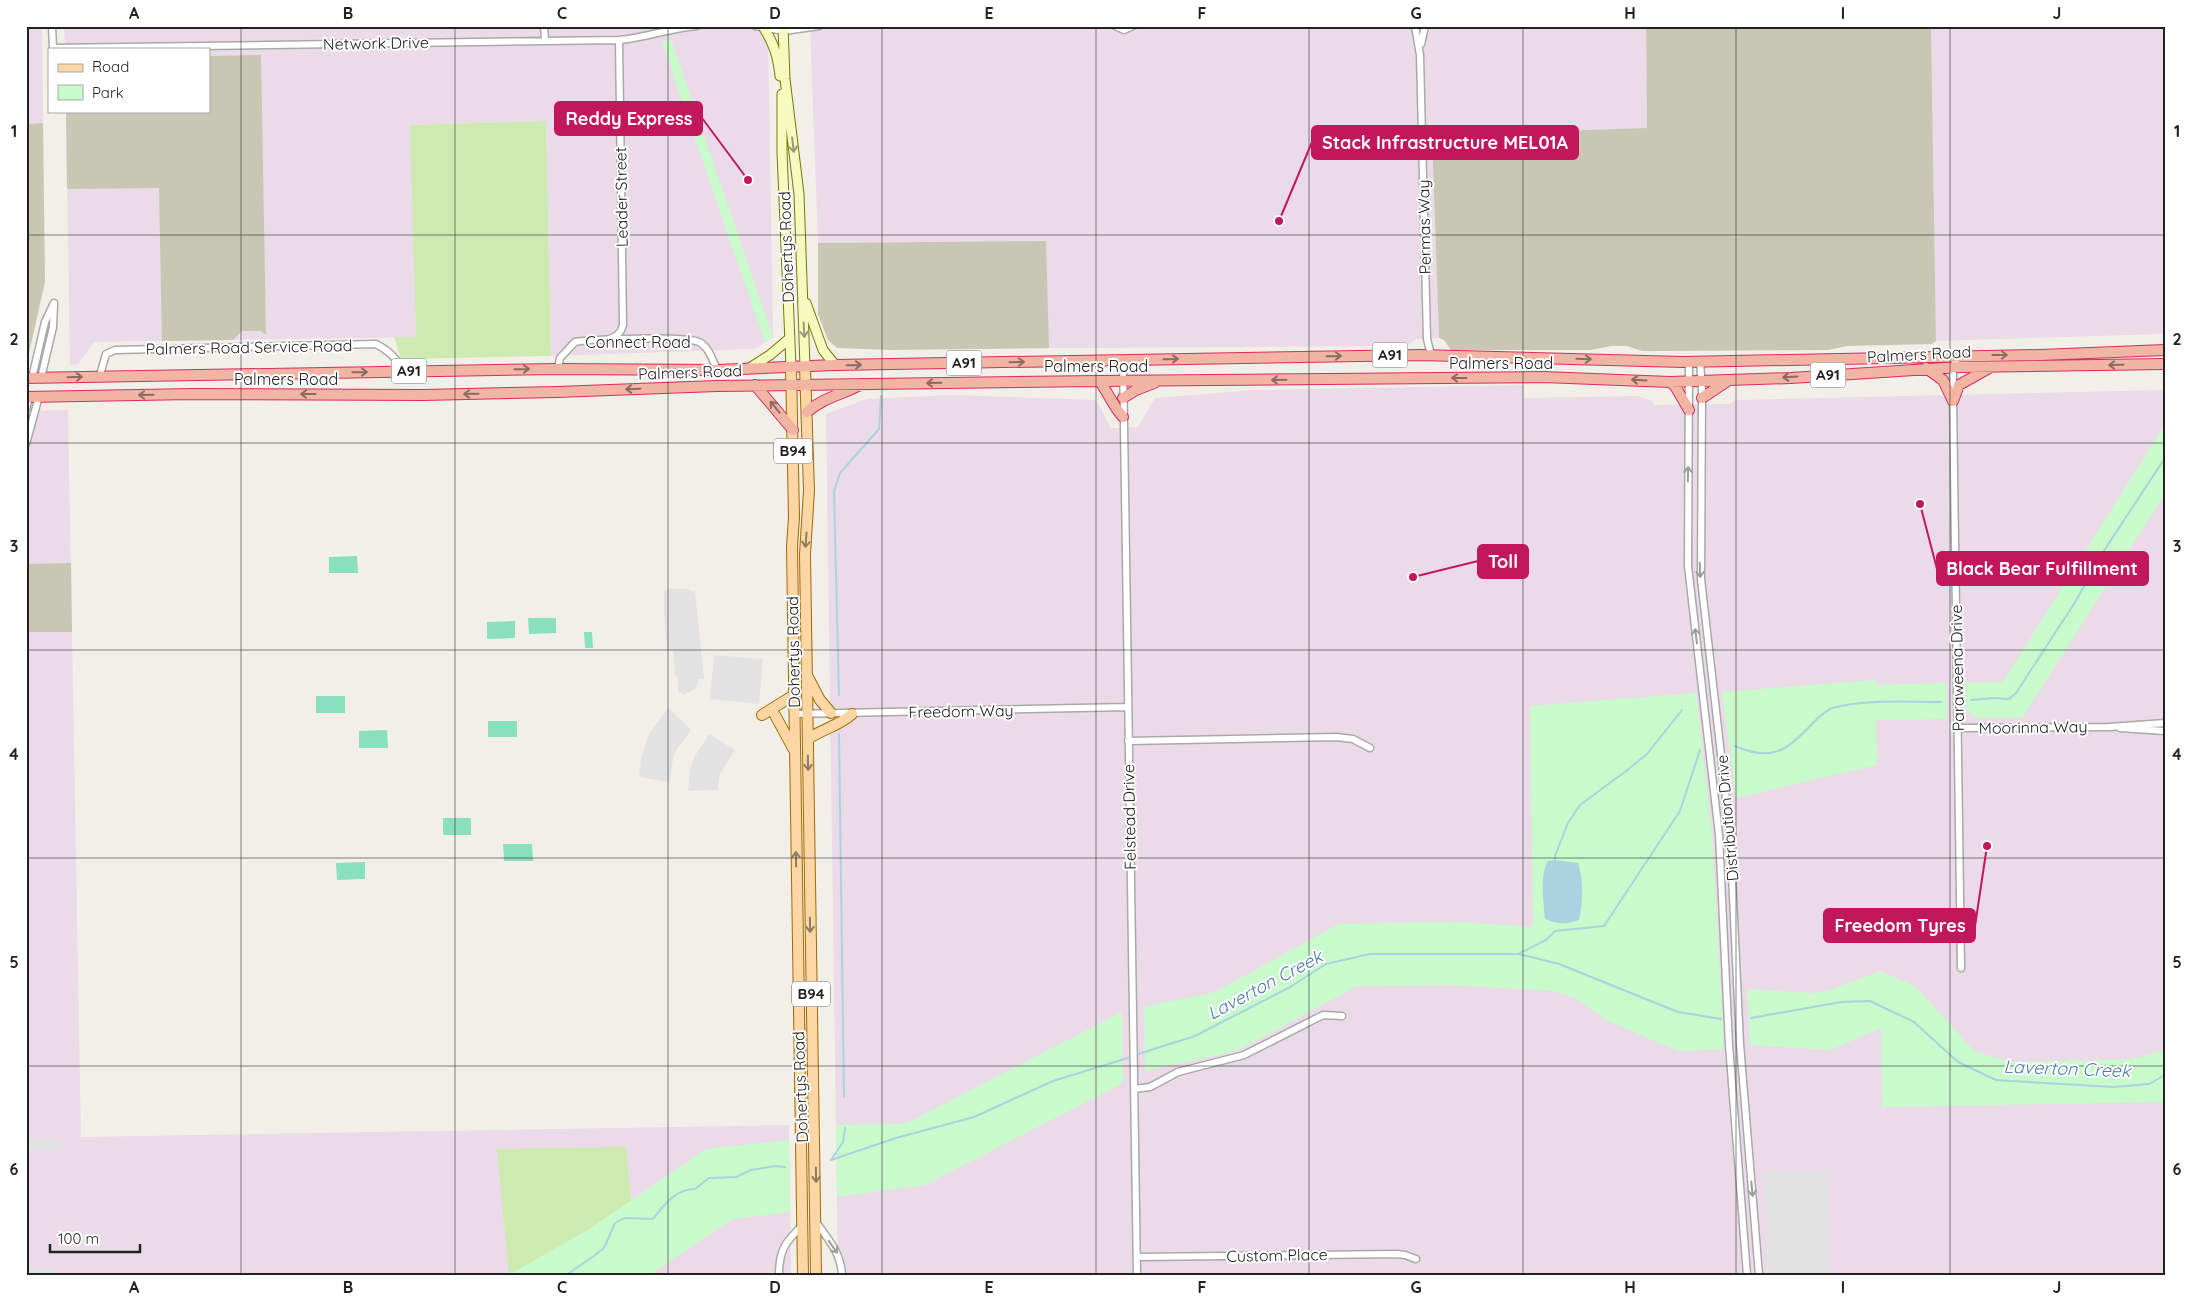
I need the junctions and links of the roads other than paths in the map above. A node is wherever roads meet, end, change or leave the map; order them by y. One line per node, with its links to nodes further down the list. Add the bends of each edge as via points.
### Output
1 (52, 26): 13 (street)
2 (544, 26): 11 (street)
3 (697, 26): 12 (street, Network Drive)
4 (819, 26): 10 (street)
5 (1115, 26): 6 (street, via 1124,30)
6 (1133, 26)
7 (1414, 26): 14 (street, Permas Way)
8 (1425, 26): 14 (street, Permas Way)
9 (759, 27): 10 (street); 16 (main road, via 772,40 778,56)
10 (784, 28): 15 (main road, Dohertys Road / B94)
11 (545, 40): 12 (street, Network Drive); 13 (street, Network Drive)
12 (619, 40): 18 (street, Leader Street)
13 (53, 48)
14 (1420, 55): 22 (street, Permas Way)
15 (785, 79): 16 (main road, Dohertys Road / B94); 17 (main road, Dohertys Road / B94, one-way to 17, via 799,194)
16 (782, 99): 19 (main road, Dohertys Road / B94)
17 (802, 294): 31 (main road, via 823,350); 34 (main road, Dohertys Road / B94, one-way to 34)
18 (623, 325): 20 (street, via 616,337); 21 (street)
19 (790, 338): 33 (main road, Dohertys Road / B94); 38 (main road)
20 (609, 339): 21 (street, Connect Road); 37 (street, Connect Road, via 575,342 560,358)
21 (637, 339): 39 (street, Connect Road, via 691,339 700,342 706,347)
22 (1426, 339): 24 (street, Permas Way); 25 (street, Permas Way)
23 (2165, 350): 26 (highway, Palmers Road / A91, one-way to 23)
24 (1419, 354): 25 (highway, Palmers Road / A91); 28 (highway, Palmers Road / A91, one-way to 24)
25 (1432, 355): 29 (highway, Palmers Road / A91, one-way to 29)
26 (1959, 355): 27 (highway, Palmers Road / A91); 35 (street, Paraweena Drive)
27 (1945, 356): 29 (highway, Palmers Road / A91); 35 (street)
28 (1123, 360): 31 (highway, Palmers Road / A91, one-way to 28); 44 (street, Felstead Drive)
29 (1694, 361): 47 (street, Distribution Drive); 48 (street, Distribution Drive)
30 (2165, 364): 32 (highway, Palmers Road / A91, one-way to 32)
31 (835, 366): 34 (highway, Palmers Road / A91)
32 (1992, 366): 35 (highway, Palmers Road / A91); 57 (highway, via 1959,385)
33 (791, 367): 34 (highway, Palmers Road / A91); 38 (highway, Palmers Road / A91); 50 (main road, Dohertys Road / B94)
34 (805, 367): 51 (main road, Dohertys Road / B94)
35 (1953, 367): 36 (highway, Palmers Road / A91); 57 (street, Paraweena Drive)
36 (1926, 368): 46 (highway, Palmers Road / A91, one-way to 46); 57 (highway, via 1943,380)
37 (558, 369): 39 (highway, Palmers Road / A91); 40 (highway, Palmers Road / A91, one-way to 37)
38 (748, 369): 39 (highway, Palmers Road / A91)
39 (717, 370)
40 (402, 371): 41 (highway, Palmers Road / A91, one-way to 40); 41 (street, Palmers Road Service Road, via 398,360 376,344 115,350 106,354)
41 (100, 376): 42 (highway, Palmers Road / A91, one-way to 41)
42 (33, 378): 42 (street, via 45,322 54,303 53,327); 54 (highway)
43 (1100, 380): 44 (highway, Palmers Road / A91); 52 (highway, Palmers Road / A91, one-way to 52); 61 (highway)
44 (1122, 380): 45 (highway, Palmers Road / A91); 55 (street, Felstead Drive)
45 (1160, 380): 49 (highway, Palmers Road / A91, one-way to 45, via 1543,378); 55 (highway)
46 (1729, 380): 48 (highway, Palmers Road / A91); 56 (highway)
47 (1690, 381): 48 (highway, Palmers Road / A91); 49 (highway, Palmers Road / A91); 59 (street, Distribution Drive)
48 (1701, 381): 56 (street, Distribution Drive)
49 (1670, 382): 59 (highway)
50 (792, 384): 51 (highway, Palmers Road / A91); 53 (highway, Palmers Road / A91); 62 (main road, Dohertys Road / B94)
51 (806, 384): 52 (highway, Palmers Road / A91); 60 (main road, Dohertys Road / B94)
52 (863, 384): 60 (highway)
53 (755, 385): 54 (highway, Palmers Road / A91, one-way to 54, via 433,394); 62 (highway, one-way to 53)
54 (32, 397): 58 (street); 63 (street)
55 (1123, 398): 61 (street, Felstead Drive)
56 (1702, 398): 65 (street, Distribution Drive)
57 (1953, 401): 83 (street, Paraweena Drive)
58 (26, 409)
59 (1689, 410): 64 (street, Distribution Drive, one-way to 59)
60 (807, 412): 70 (main road, Dohertys Road / B94, one-way to 70)
61 (1123, 417): 74 (street, Felstead Drive)
62 (793, 430): 73 (main road, Dohertys Road / B94)
63 (26, 444)
64 (1688, 497): 65 (street); 66 (street, Distribution Drive)
65 (1700, 497): 67 (street, Distribution Drive)
66 (1687, 520): 67 (street); 68 (street, Distribution Drive)
67 (1700, 520): 69 (street, Distribution Drive)
68 (1688, 551): 69 (street); 72 (street, Distribution Drive, one-way to 68)
69 (1700, 551): 71 (street, Distribution Drive, one-way to 71, via 1700,579)
70 (807, 674): 75 (main road, via 820,700); 77 (main road, Dohertys Road / B94)
71 (1714, 682): 72 (street); 89 (street, Distribution Drive)
72 (1702, 684): 90 (street, Distribution Drive)
73 (794, 696): 76 (main road, Dohertys Road / B94); 79 (main road)
74 (1128, 707): 78 (street, Freedom Way); 86 (street, Felstead Drive)
75 (831, 713): 77 (street, Freedom Way); 78 (street, Freedom Way)
76 (794, 714): 77 (street, Freedom Way); 88 (main road, Dohertys Road / B94)
77 (807, 714): 85 (main road, Dohertys Road / B94)
78 (852, 714): 85 (main road, via 843,722)
79 (762, 715)
80 (774, 715): 88 (main road)
81 (2165, 724): 82 (street, Moorinna Way)
82 (2109, 727): 83 (street, Moorinna Way); 84 (street, Moorinna Way)
83 (1958, 728): 93 (street, Paraweena Drive)
84 (2165, 732)
85 (808, 739): 100 (main road, Dohertys Road / B94, one-way to 100)
86 (1128, 741): 87 (street, via 1336,737 1353,739); 97 (street, Felstead Drive)
87 (1370, 748)
88 (794, 751): 101 (main road, Dohertys Road / B94, one-way to 88)
89 (1728, 814): 90 (street); 91 (street, Distribution Drive)
90 (1717, 816): 92 (street, Distribution Drive)
91 (1732, 876): 92 (street); 95 (street, Distribution Drive)
92 (1722, 877): 96 (street, Distribution Drive)
93 (1961, 968)
94 (1342, 1016): 97 (street, via 1323,1015 1244,1055 1178,1072 1150,1087)
95 (1742, 1072): 96 (street); 98 (street, Distribution Drive)
96 (1731, 1074): 99 (street, Distribution Drive)
97 (1134, 1089): 102 (street, Felstead Drive)
98 (1748, 1141): 99 (street); 110 (street, Distribution Drive, one-way to 110)
99 (1736, 1142): 109 (street, Distribution Drive)
100 (816, 1222): 106 (main road, Dohertys Road / B94); 107 (street, one-way to 107, via 838,1253)
101 (803, 1225): 104 (street, via 783,1247 778,1260); 105 (main road, Dohertys Road / B94)
102 (1137, 1257): 103 (street, Custom Place, via 1405,1254); 108 (street, Felstead Drive)
103 (1416, 1259)
104 (779, 1275)
105 (803, 1275)
106 (816, 1275)
107 (842, 1275)
108 (1137, 1275)
109 (1747, 1275)
110 (1759, 1275)

